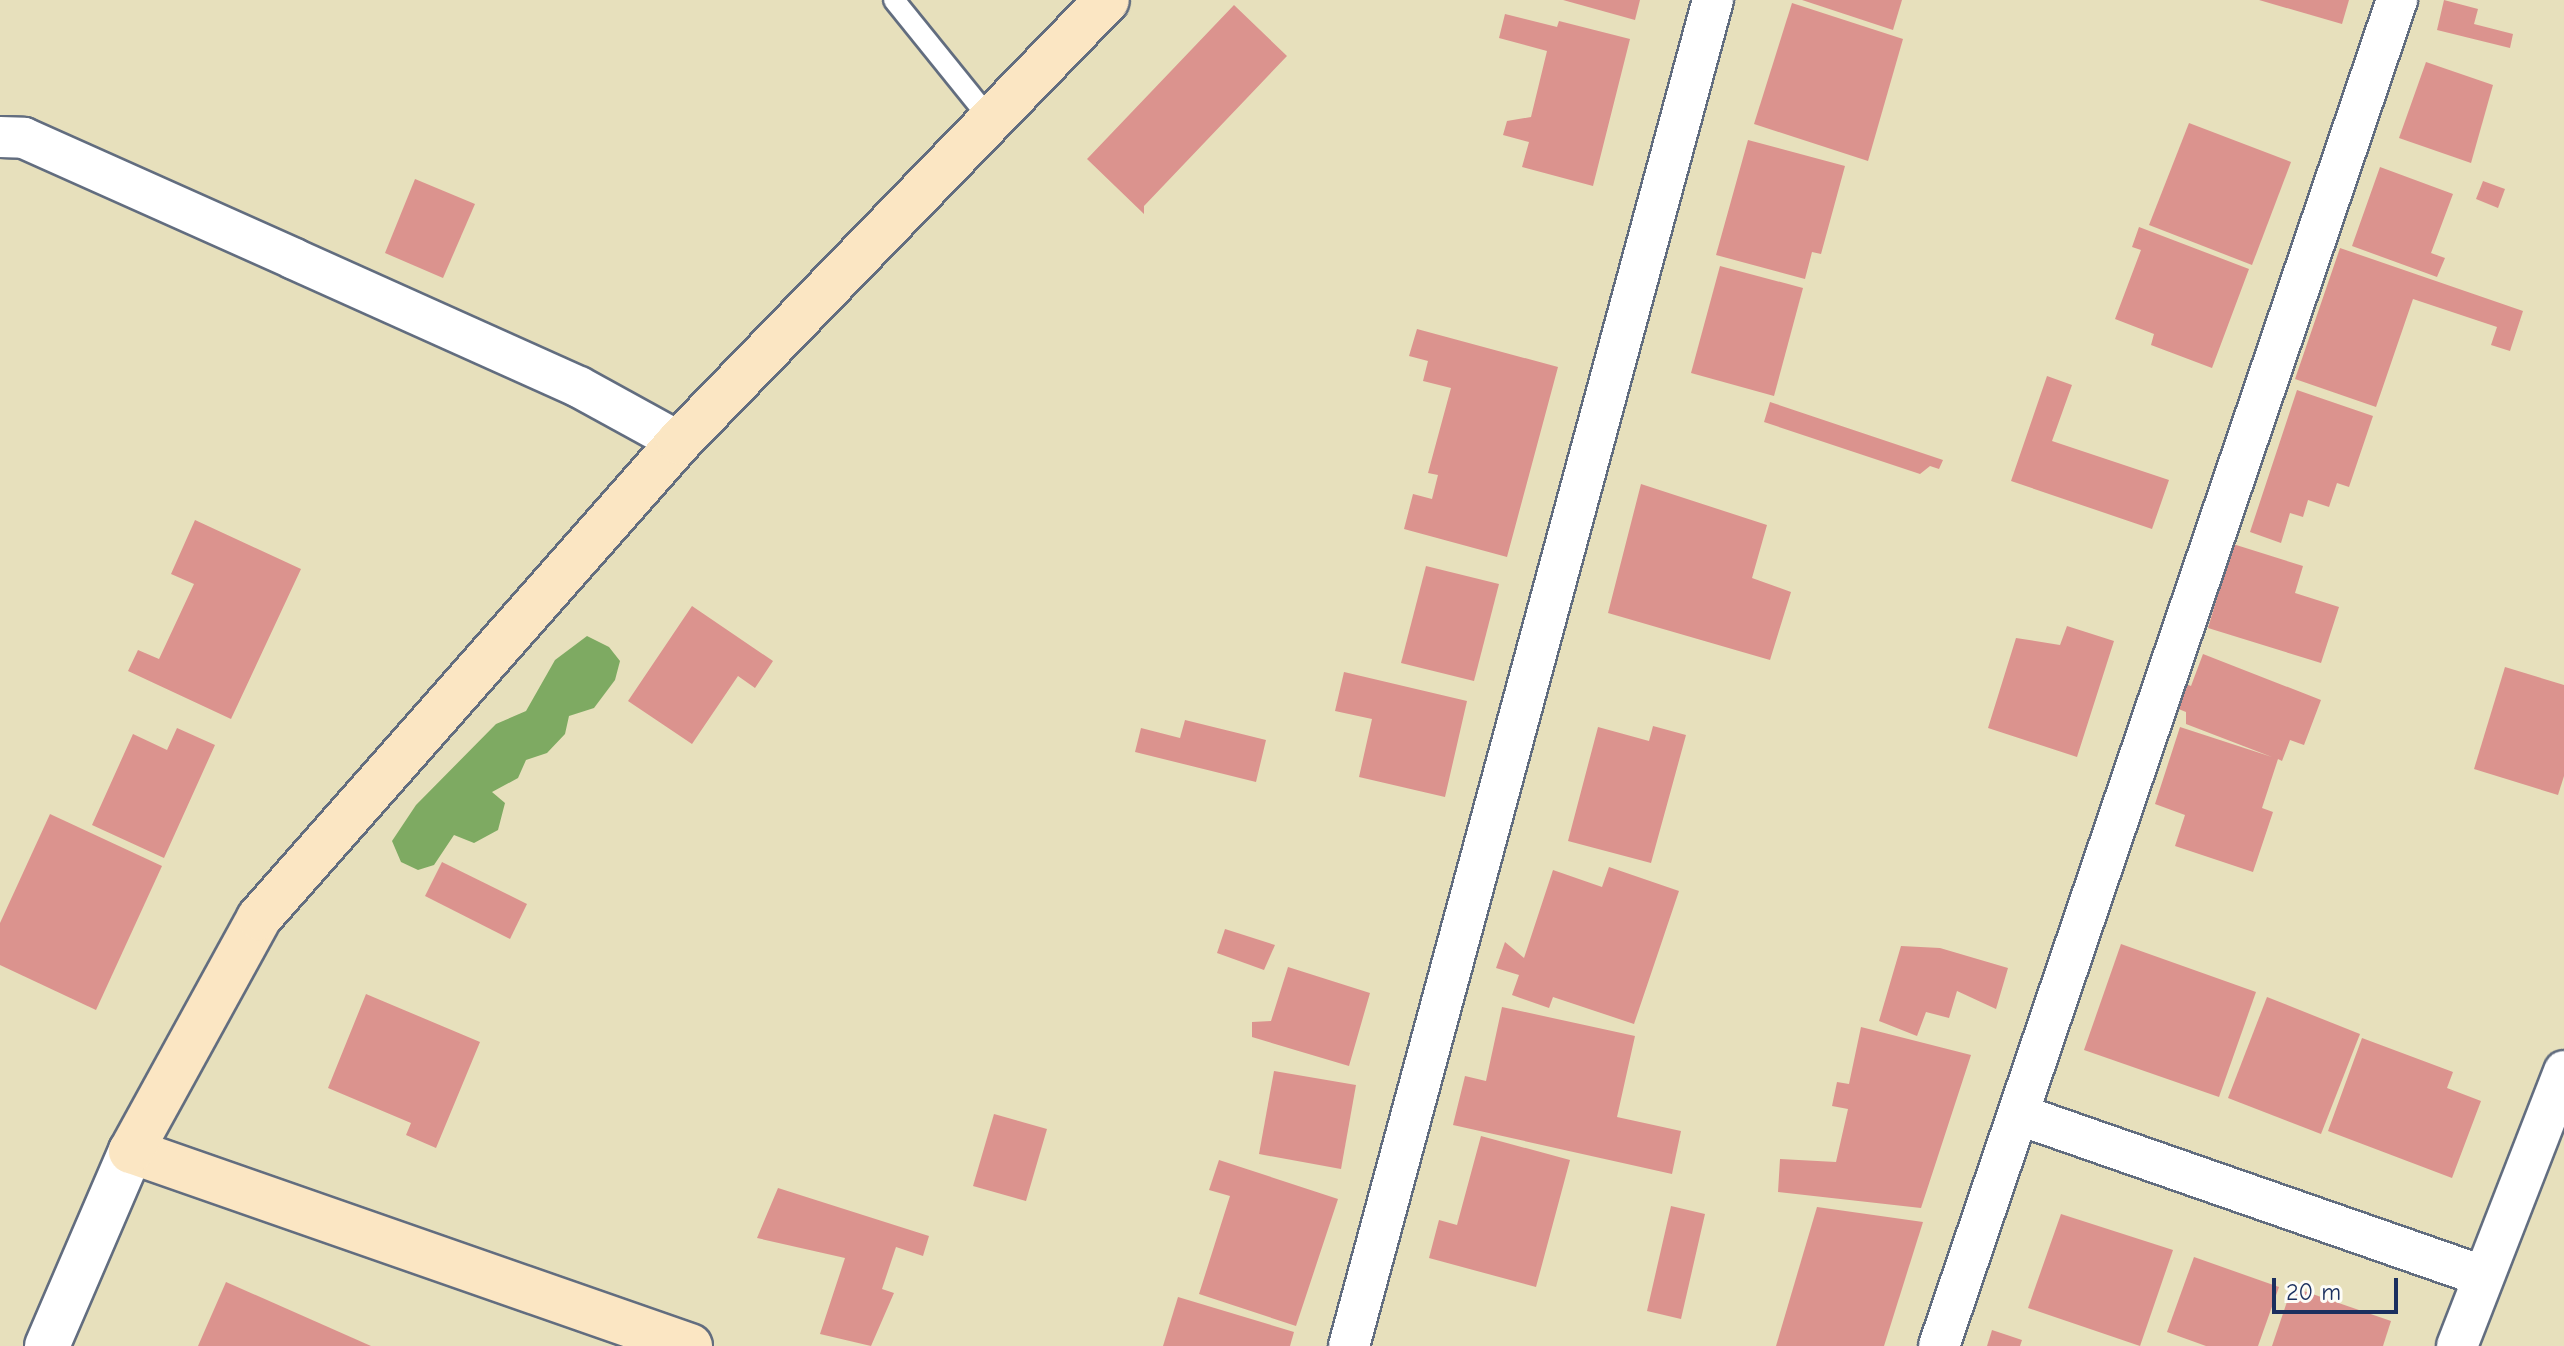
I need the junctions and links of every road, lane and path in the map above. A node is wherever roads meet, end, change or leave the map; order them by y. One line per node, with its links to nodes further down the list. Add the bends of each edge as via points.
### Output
1 (894, 0): 5 (lane)
2 (1107, 0): 5 (main road)
3 (1713, 0): 14 (street)
4 (2397, 0): 9 (street)
5 (991, 120): 7 (main road)
6 (0, 137): 7 (street, via 24,138 337,278 579,387)
7 (679, 442): 10 (main road, via 259,918)
8 (2564, 1071): 11 (street)
9 (2020, 1115): 11 (street); 15 (street)
10 (131, 1151): 12 (street); 13 (main road)
11 (2484, 1277): 16 (street)
12 (47, 1346)
13 (690, 1346)
14 (1349, 1346)
15 (1939, 1346)
16 (2457, 1346)

